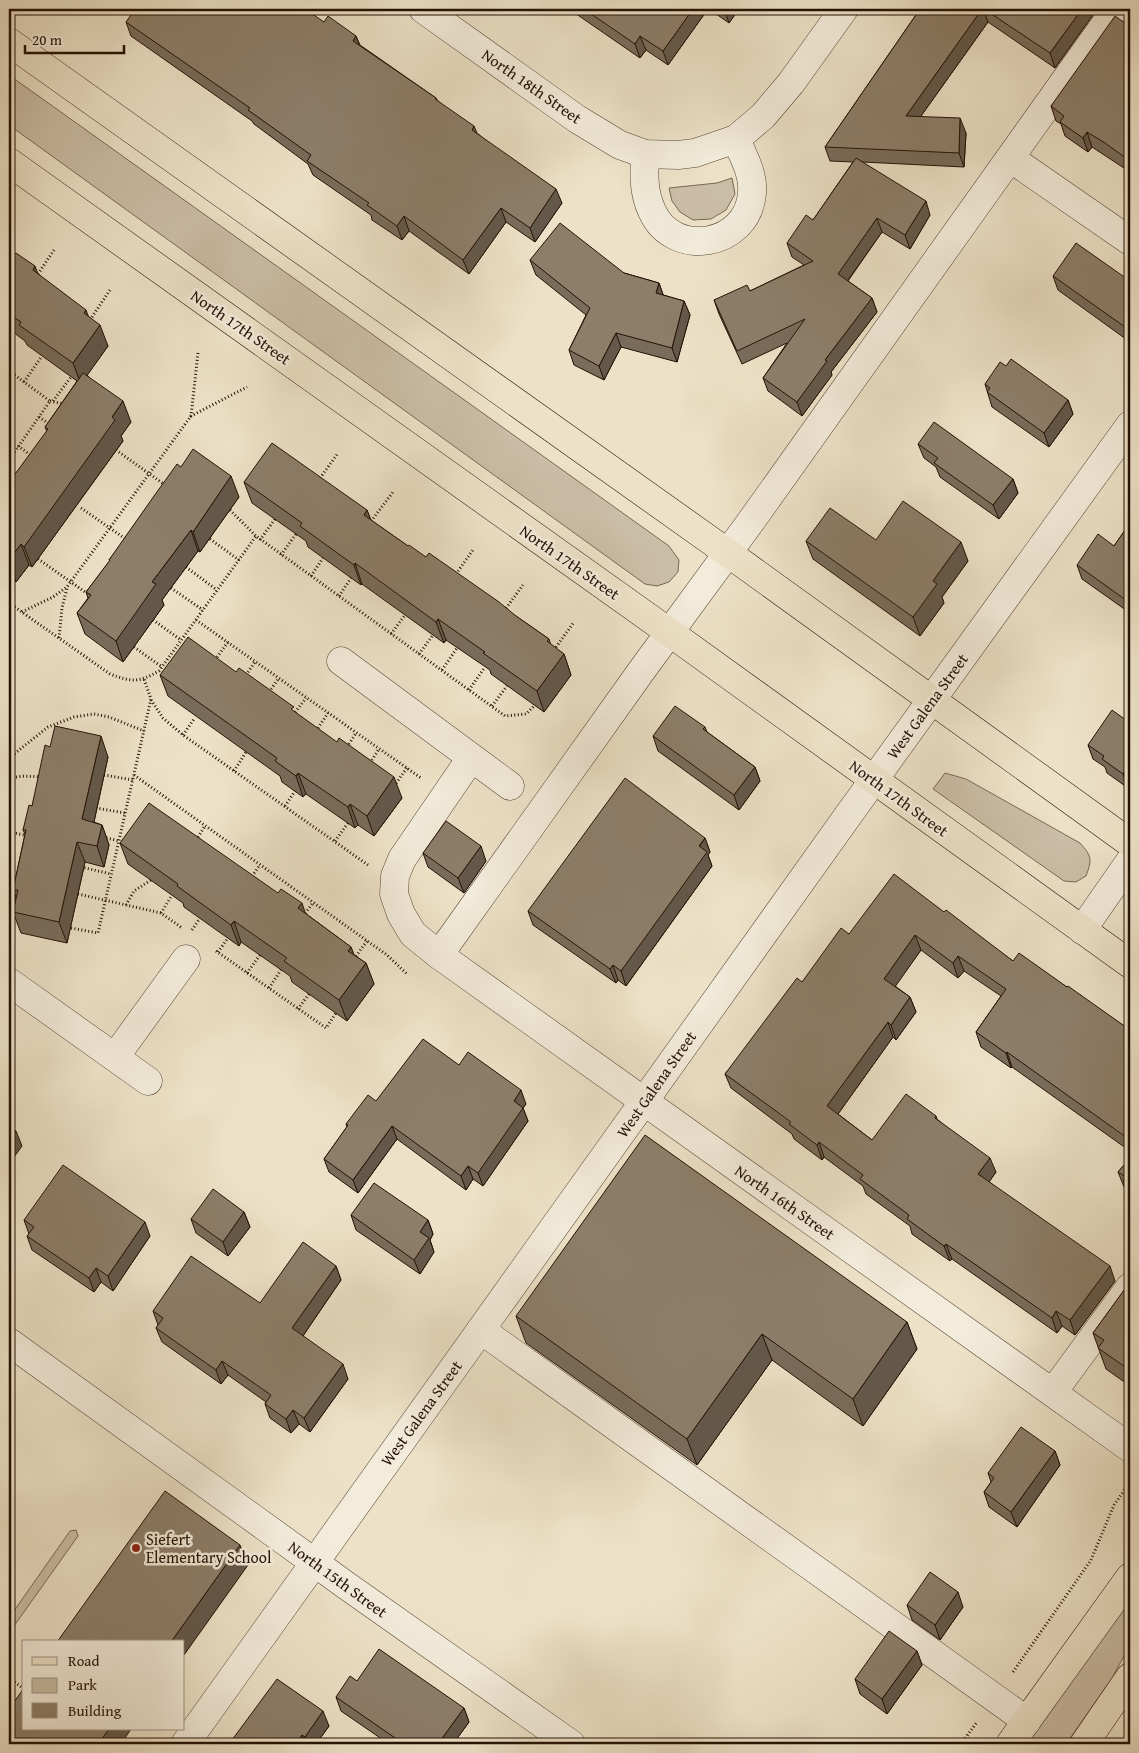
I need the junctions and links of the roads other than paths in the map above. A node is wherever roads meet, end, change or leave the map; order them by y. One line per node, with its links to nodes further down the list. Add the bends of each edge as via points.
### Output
1 (423, 9): 6 (street, North 18th Street, via 577,119 620,145)
2 (844, 9): 5 (street, via 764,116)
3 (1116, 9): 7 (street)
4 (9, 42): 11 (main road)
5 (736, 139): 6 (street, via 695,153); 6 (street, via 752,181 749,208 733,230 708,241 680,238 658,222 651,210 644,183)
6 (646, 154)
7 (1010, 158): 9 (street); 11 (street)
8 (9, 162): 12 (main road, North 17th Street)
9 (1130, 241)
10 (1130, 425): 14 (street, West Galena Street)
11 (728, 553): 12 (street); 14 (main road)
12 (669, 632): 16 (main road, North 17th Street); 22 (street)
13 (341, 661): 15 (street)
14 (932, 700): 16 (street, West Galena Street); 18 (main road)
15 (471, 758): 17 (street); 22 (street, North 16th Street, via 402,859 395,876 394,894 401,914 413,934)
16 (874, 780): 20 (main road, North 17th Street); 27 (street, West Galena Street)
17 (510, 786)
18 (1130, 843)
19 (1130, 861): 20 (street)
20 (1082, 930): 23 (main road, North 17th Street)
21 (188, 946): 25 (street)
22 (440, 955): 27 (street, North 16th Street)
23 (1130, 964)
24 (9, 982): 25 (street)
25 (115, 1057): 26 (street)
26 (148, 1081)
27 (644, 1101): 29 (street, West Galena Street); 31 (street, North 16th Street)
28 (1130, 1287): 31 (street)
29 (481, 1330): 33 (street, West Galena Street); 36 (street)
30 (9, 1342): 33 (street, North 15th Street)
31 (1053, 1392): 32 (street, North 16th Street)
32 (1130, 1448)
33 (314, 1562): 37 (street, West Galena Street); 38 (street, North 15th Street)
34 (1130, 1576): 36 (main road)
35 (1130, 1677): 40 (main road)
36 (1027, 1721): 39 (main road)
37 (185, 1744)
38 (571, 1744)
39 (1010, 1744)
40 (1084, 1744)

